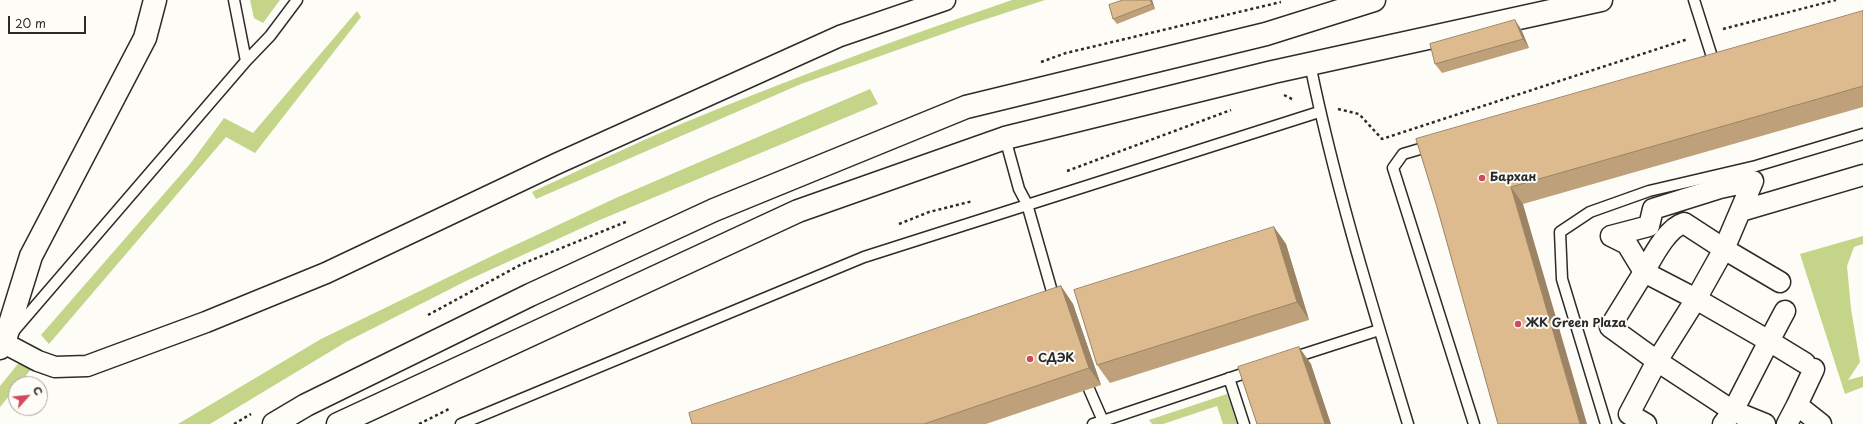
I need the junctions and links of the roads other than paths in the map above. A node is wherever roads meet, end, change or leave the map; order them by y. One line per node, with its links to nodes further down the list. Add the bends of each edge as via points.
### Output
1 (155, 0): 27 (main road, via 145,38 32,256)
2 (234, 0): 9 (lane)
3 (297, 0): 9 (lane, via 270,36)
4 (945, 0): 27 (street, via 840,36 556,164 326,273 206,322 87,366 55,367)
5 (1374, 0): 8 (main road)
6 (1600, 0): 10 (main road)
7 (1694, 0): 11 (lane, via 1716,59)
8 (1346, 4): 36 (main road, via 1266,34 966,107 714,210 523,299 306,405)
9 (246, 61): 27 (lane)
10 (1310, 64): 12 (lane); 14 (main road)
11 (1697, 65)
12 (1320, 112): 17 (lane); 25 (lane)
13 (1863, 134): 43 (lane, via 1756,166 1649,191 1590,212 1560,232 1562,278)
14 (1005, 138): 17 (lane, via 1019,189); 37 (main road, via 798,212)
15 (1441, 143): 42 (lane, via 1403,154 1393,168)
16 (1863, 174): 18 (street)
17 (1026, 204): 23 (lane); 38 (lane, via 864,257)
18 (1740, 211): 19 (street); 20 (street, via 1753,181 1720,188 1653,209 1649,226 1611,236 1627,244)
19 (1724, 249): 20 (street, via 1684,223 1676,225); 21 (street); 22 (street)
20 (1644, 272): 22 (street); 29 (street, via 1610,327)
21 (1780, 282)
22 (1696, 299): 26 (street); 29 (street)
23 (1057, 309)
24 (1785, 311): 26 (street)
25 (1379, 330): 28 (lane); 41 (lane)
26 (1769, 341): 33 (street, via 1809,366); 34 (street)
27 (1, 343)
28 (1282, 361)
29 (1657, 361): 34 (street); 44 (street, via 1629,414)
30 (1266, 366): 31 (lane)
31 (1229, 378): 35 (lane); 40 (lane)
32 (1089, 389): 35 (lane)
33 (1797, 405): 46 (street); 47 (street)
34 (1728, 418): 45 (street)
35 (1103, 421): 39 (lane)
36 (274, 424)
37 (338, 424)
38 (461, 424)
39 (1093, 424)
40 (1244, 424)
41 (1408, 424)
42 (1474, 424)
43 (1606, 424)
44 (1646, 424)
45 (1765, 424)
46 (1787, 424)
47 (1821, 424)

